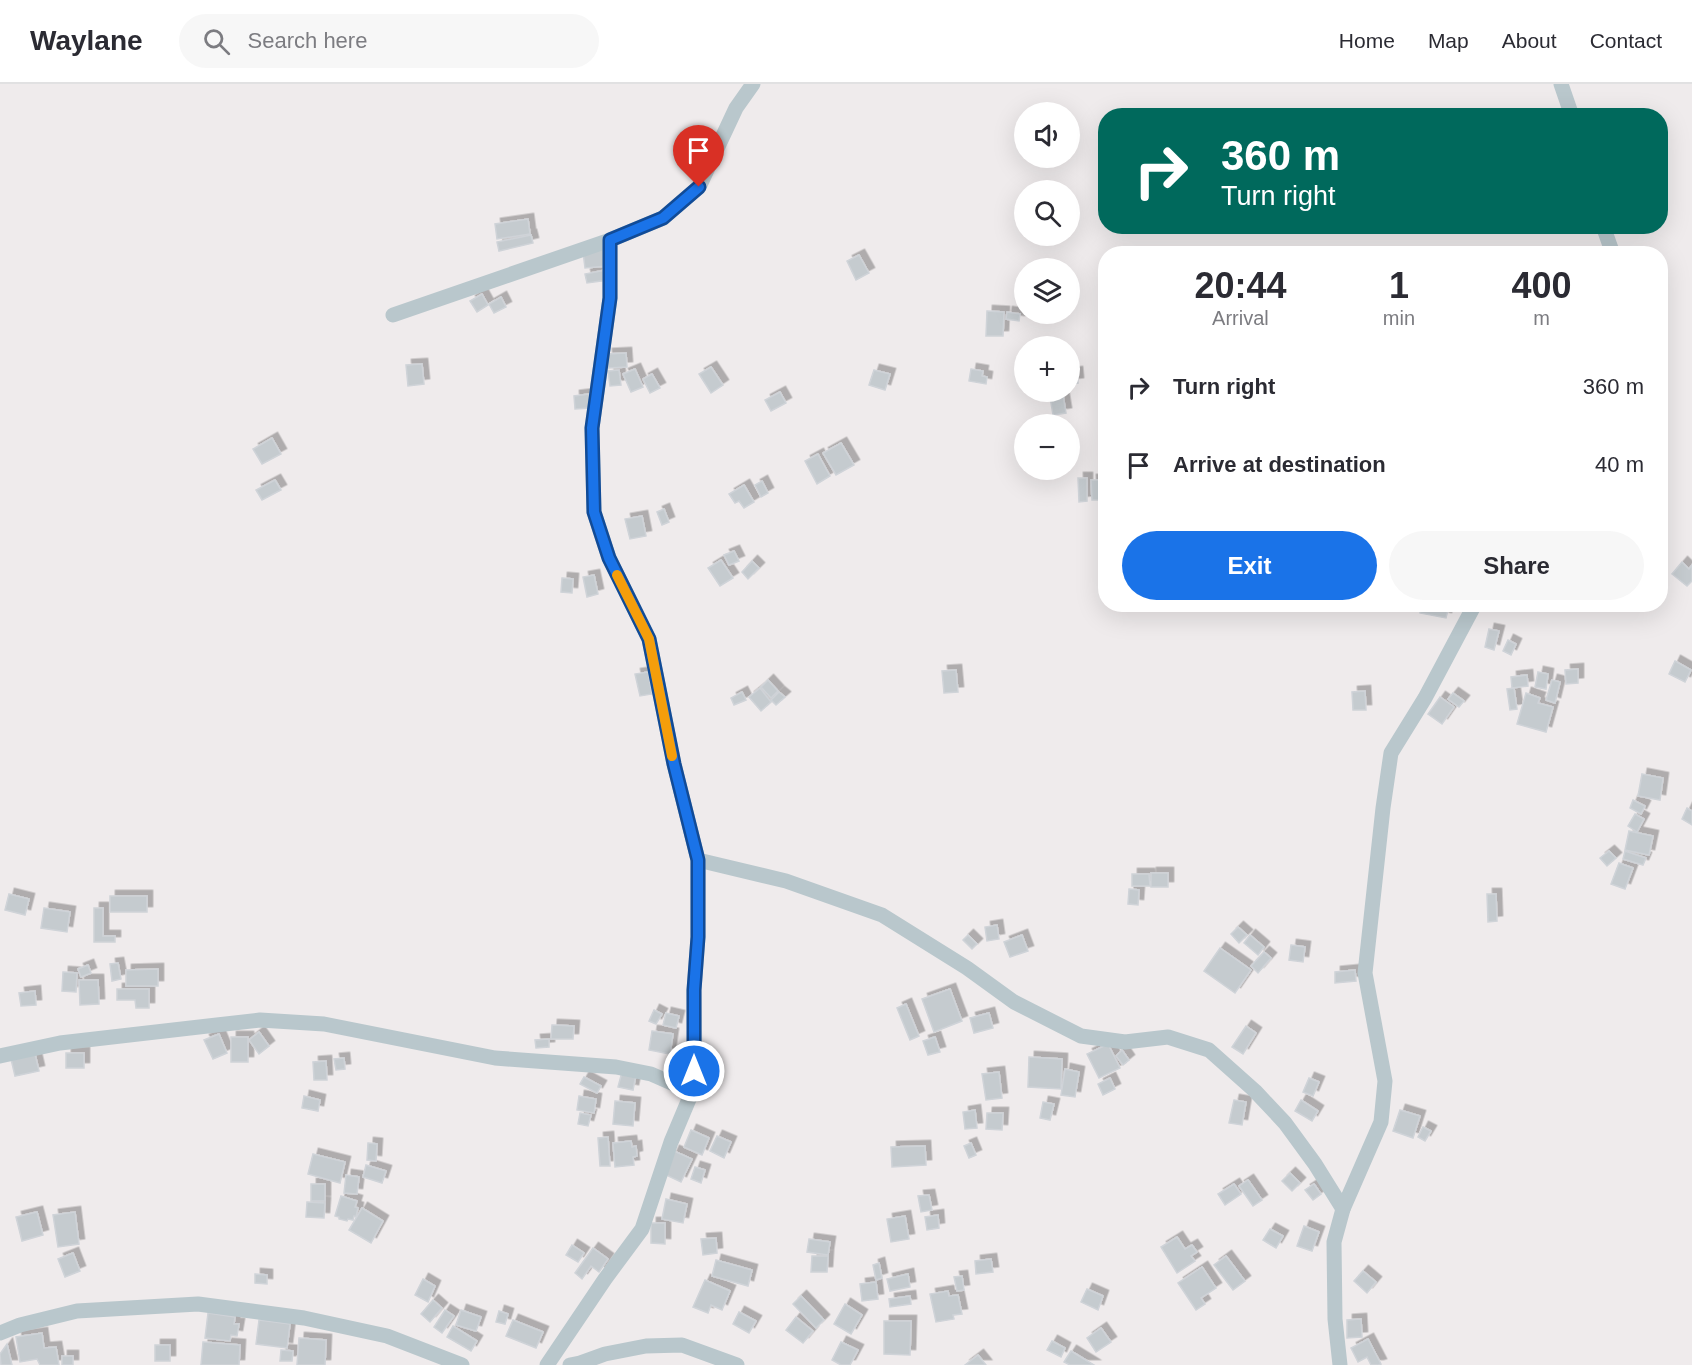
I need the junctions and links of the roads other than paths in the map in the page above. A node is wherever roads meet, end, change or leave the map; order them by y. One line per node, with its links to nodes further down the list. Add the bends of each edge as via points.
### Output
1 (753, 84): 4 (street, via 736,108 699,187 663,218)
2 (1561, 84): 3 (street)
3 (1569, 108)
4 (610, 240): 5 (street); 7 (street, via 610,298 592,428 594,512 609,558 649,639)
5 (393, 315)
6 (1471, 612): 10 (street, via 1391,753 1365,973 1385,1081 1381,1122)
7 (698, 860): 9 (street); 10 (street, via 786,881 882,915 968,968 1014,1002 1081,1036 1125,1042 1168,1037 1209,1050 1285,1123)
8 (0, 1056): 9 (street, via 60,1043 260,1020 324,1024 495,1058 616,1067 651,1074)
9 (692, 1092): 13 (street, via 642,1228)
10 (1343, 1209): 16 (street, via 1334,1242)
11 (0, 1333): 12 (street, via 77,1311 198,1304 304,1318 387,1335)
12 (462, 1365)
13 (547, 1365)
14 (570, 1365): 15 (street, via 646,1346 682,1345)
15 (737, 1365)
16 (1340, 1365)

